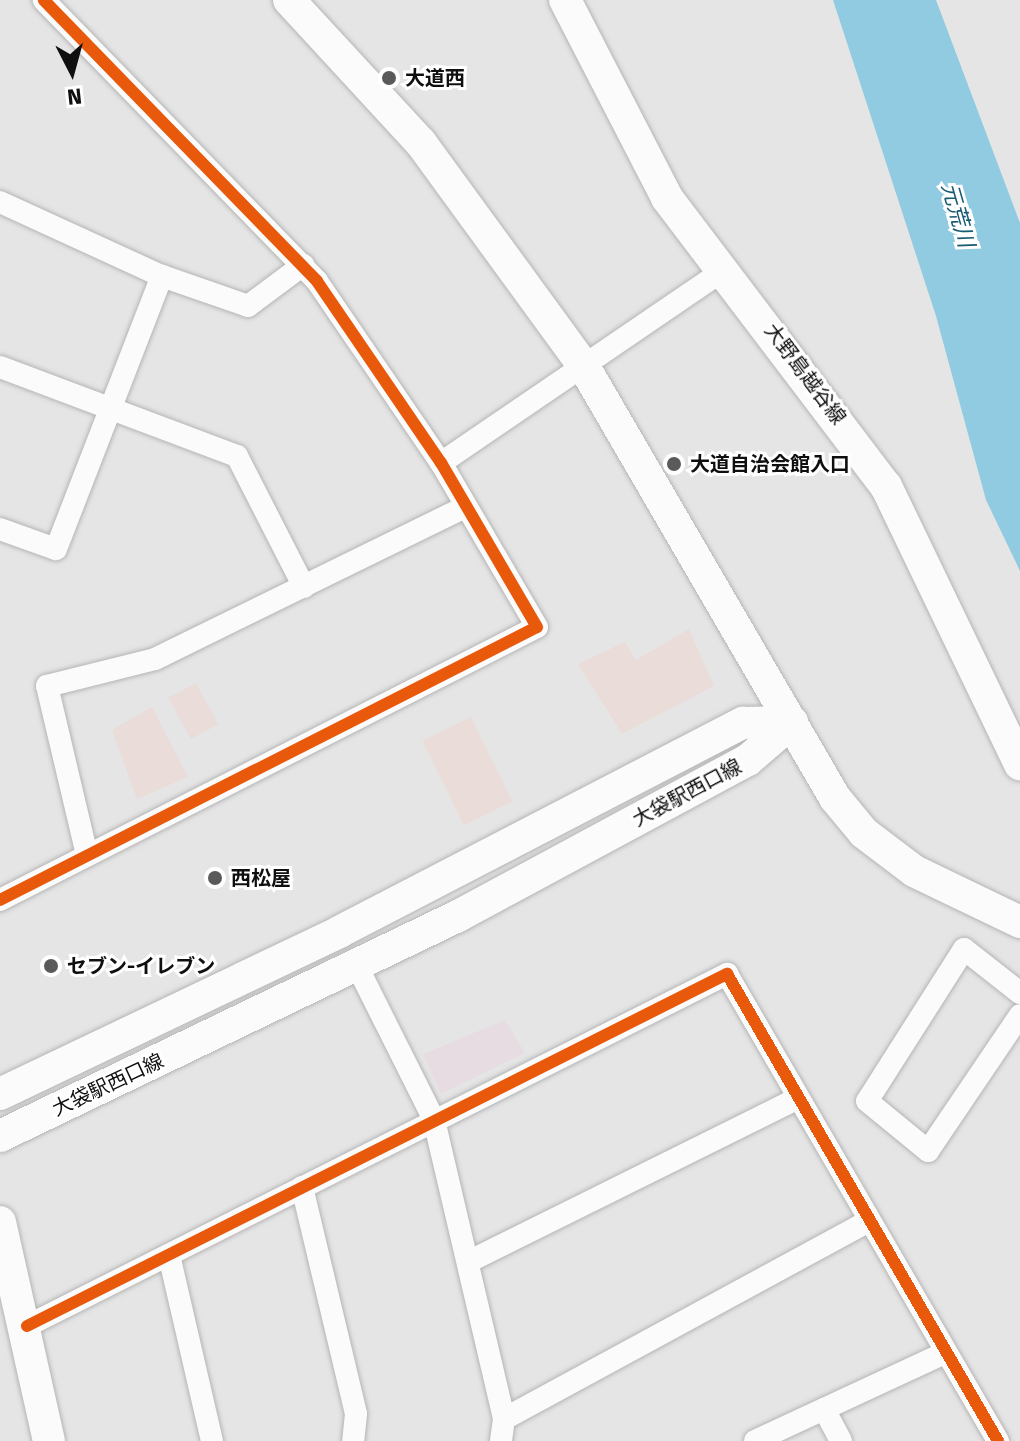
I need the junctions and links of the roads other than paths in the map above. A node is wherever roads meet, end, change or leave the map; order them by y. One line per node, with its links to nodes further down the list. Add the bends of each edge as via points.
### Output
1 (44, 0): 5 (street)
2 (289, 0): 8 (street, via 421,143)
3 (565, 0): 6 (street, 大野島越谷線, via 667,198)
4 (0, 202): 7 (street)
5 (303, 265): 7 (street, via 248,306); 11 (street)
6 (724, 270): 8 (street); 16 (street, 大野島越谷線, via 886,486)
7 (162, 276): 10 (street)
8 (583, 365): 11 (street); 15 (street)
9 (0, 367): 10 (street)
10 (113, 408): 13 (street, via 56,549); 14 (street, via 237,456)
11 (441, 463): 12 (street)
12 (465, 507): 14 (street); 17 (street, via 537,627)
13 (0, 529)
14 (304, 587): 17 (street, via 155,659 47,686)
15 (792, 722): 19 (street, via 864,833 914,871); 20 (street, 大袋駅西口線, via 748,760); 23 (street, 大袋駅西口線, via 743,723 339,932)
16 (1020, 764)
17 (87, 855): 18 (street)
18 (0, 900)
19 (1020, 922)
20 (357, 966): 25 (street); 26 (street, 大袋駅西口線)
21 (1020, 993): 22 (street, via 964,949 867,1101 928,1151)
22 (1020, 1015)
23 (0, 1094)
24 (796, 1099): 25 (street, via 727,974); 28 (street); 31 (street)
25 (434, 1120): 27 (street); 31 (street)
26 (0, 1136)
27 (302, 1187): 30 (street); 38 (street, via 356,1414)
28 (869, 1221): 33 (street); 35 (street)
29 (0, 1222): 32 (street)
30 (169, 1255): 32 (street); 37 (street)
31 (470, 1261): 35 (street)
32 (27, 1326): 36 (street)
33 (945, 1353): 34 (street); 41 (street)
34 (824, 1409): 39 (street); 40 (street)
35 (503, 1430)
36 (49, 1441)
37 (212, 1441)
38 (353, 1441)
39 (755, 1441)
40 (841, 1441)
41 (998, 1441)

